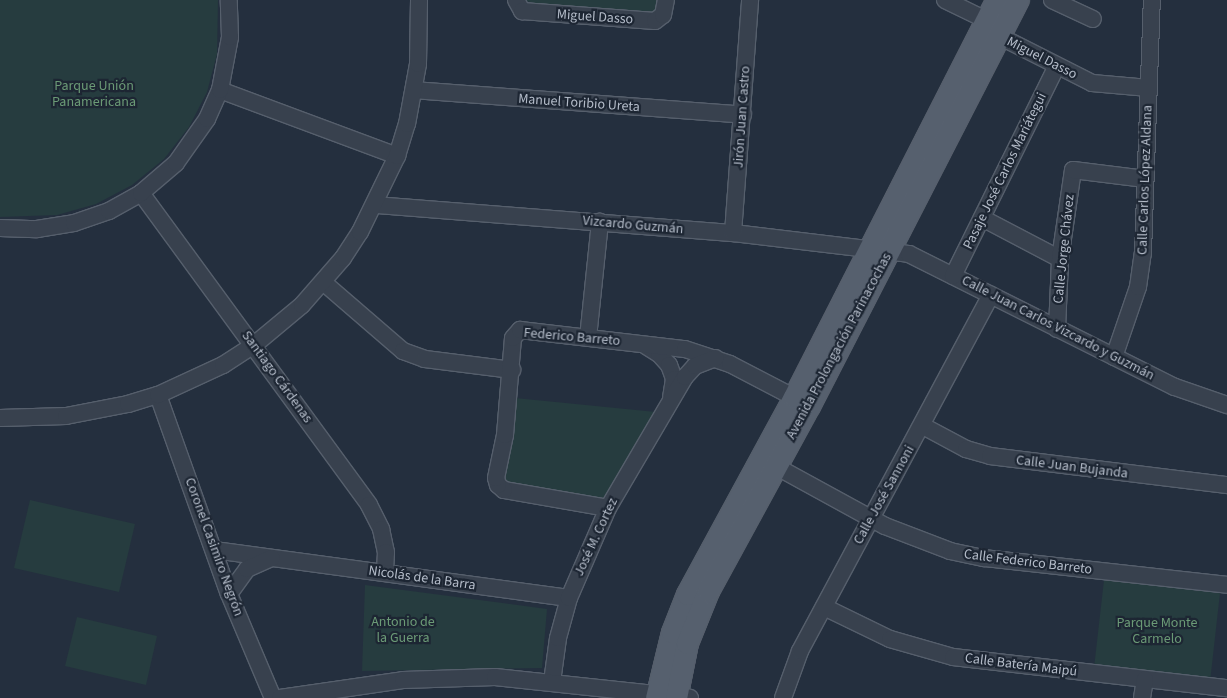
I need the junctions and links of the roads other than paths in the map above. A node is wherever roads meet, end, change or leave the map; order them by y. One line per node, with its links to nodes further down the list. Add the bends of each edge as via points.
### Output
1 (229, 0): 15 (street, via 230,36)
2 (419, 0): 16 (street, via 420,38)
3 (516, 0): 4 (street, Miguel Dasso, via 522,11 655,21 663,15)
4 (666, 0)
5 (750, 0): 17 (street, Jirón Juan Castro)
6 (945, 0): 12 (street, Miguel Dasso)
7 (996, 0): 12 (main road, Avenida Prolongación Parinacochas)
8 (1018, 0): 12 (main road, Avenida Prolongación Parinacochas)
9 (1052, 0): 11 (street)
10 (1152, 0): 14 (street, Calle Carlos López Aldana)
11 (1093, 20)
12 (992, 28): 13 (street, Miguel Dasso); 26 (main road, Avenida Prolongación Parinacochas)
13 (1057, 66): 14 (street, Miguel Dasso, via 1092,83); 22 (street, Pasaje José Carlos Mariátegui)
14 (1149, 88): 19 (street, Calle Carlos López Aldana)
15 (220, 90): 18 (street); 20 (street, via 191,145 160,179)
16 (414, 90): 17 (street, Manuel Toribio Ureta); 18 (street)
17 (743, 115): 25 (street, Jirón Juan Castro)
18 (397, 156): 21 (street)
19 (1146, 179): 27 (street, Calle Jorge Chávez, via 1073,170); 35 (street, Calle Carlos López Aldana, via 1141,270)
20 (142, 193): 24 (street, via 109,211 74,223 37,229); 34 (street, Santiago Cárdenas)
21 (376, 205): 23 (street, Vizcardo Guzmán); 29 (street, via 352,245)
22 (982, 218): 27 (street); 28 (street, Pasaje José Carlos Mariátegui)
23 (600, 222): 25 (street, Vizcardo Guzmán); 32 (street)
24 (0, 228)
25 (733, 233): 26 (street, Vizcardo Guzmán)
26 (880, 249): 28 (street, Calle Juan Carlos Vizcardo y Guzmán, via 909,254); 39 (main road, Avenida Prolongación Parinacochas)
27 (1060, 258): 31 (street, Calle Jorge Chávez)
28 (953, 276): 30 (street, Calle Juan Carlos Vizcardo y Guzmán)
29 (323, 282): 34 (street); 37 (street, via 403,350 425,359)
30 (991, 294): 31 (street, Calle Juan Carlos Vizcardo y Guzmán); 43 (street, Calle José Sannoni)
31 (1058, 329): 35 (street, Calle Juan Carlos Vizcardo y Guzmán)
32 (588, 338): 33 (street, Federico Barreto); 37 (street, Federico Barreto, via 520,330 513,338)
33 (642, 344): 36 (street, Federico Barreto); 40 (street, José M. Cortez, via 659,354 669,365 674,379)
34 (254, 345): 38 (street, via 192,381); 50 (street, Santiago Cárdenas, via 369,505 381,529 386,552)
35 (1114, 356): 41 (street, Calle Juan Carlos Vizcardo y Guzmán, via 1175,387)
36 (716, 358): 39 (street, Federico Barreto); 40 (street, José M. Cortez, via 695,366)
37 (512, 370): 46 (street, via 505,435 496,478 498,485 504,490)
38 (158, 395): 42 (street, via 113,408 66,416); 48 (street, Coronel Casimiro Negrón)
39 (802, 402): 44 (main road, Avenida Prolongación Parinacochas)
40 (670, 403): 46 (street, José M. Cortez)
41 (1227, 405)
42 (0, 418)
43 (923, 426): 45 (street, Calle Juan Bujanda, via 966,449 990,456); 47 (street, Calle José Sannoni)
44 (768, 462): 47 (street, Calle Federico Barreto); 59 (main road, Avenida Prolongación Parinacochas, via 679,612)
45 (1227, 485)
46 (608, 508): 53 (street, José M. Cortez)
47 (871, 518): 51 (street, Calle Federico Barreto, via 909,537 984,558); 54 (street, Calle José Sannoni)
48 (214, 550): 49 (street, Nicolás de la Barra); 52 (street, Coronel Casimiro Negrón)
49 (274, 558): 50 (street, Nicolás de la Barra); 52 (street, Nicolás de la Barra, via 246,569)
50 (384, 573): 53 (street, Nicolás de la Barra)
51 (1227, 585)
52 (229, 594): 60 (street, Coronel Casimiro Negrón)
53 (569, 598): 56 (street, José M. Cortez, via 558,638)
54 (824, 607): 55 (street, Calle Batería Maipú, via 890,639 921,650 953,657); 62 (street, Calle José Sannoni, via 800,651)
55 (1145, 679): 58 (street, Calle Batería Maipú); 63 (street)
56 (552, 682): 59 (street); 61 (street, via 495,677 412,680)
57 (1227, 688): 58 (street, Calle Batería Maipú)
58 (1173, 690)
59 (671, 696)
60 (273, 698)
61 (280, 698)
62 (783, 698)
63 (1142, 698)

